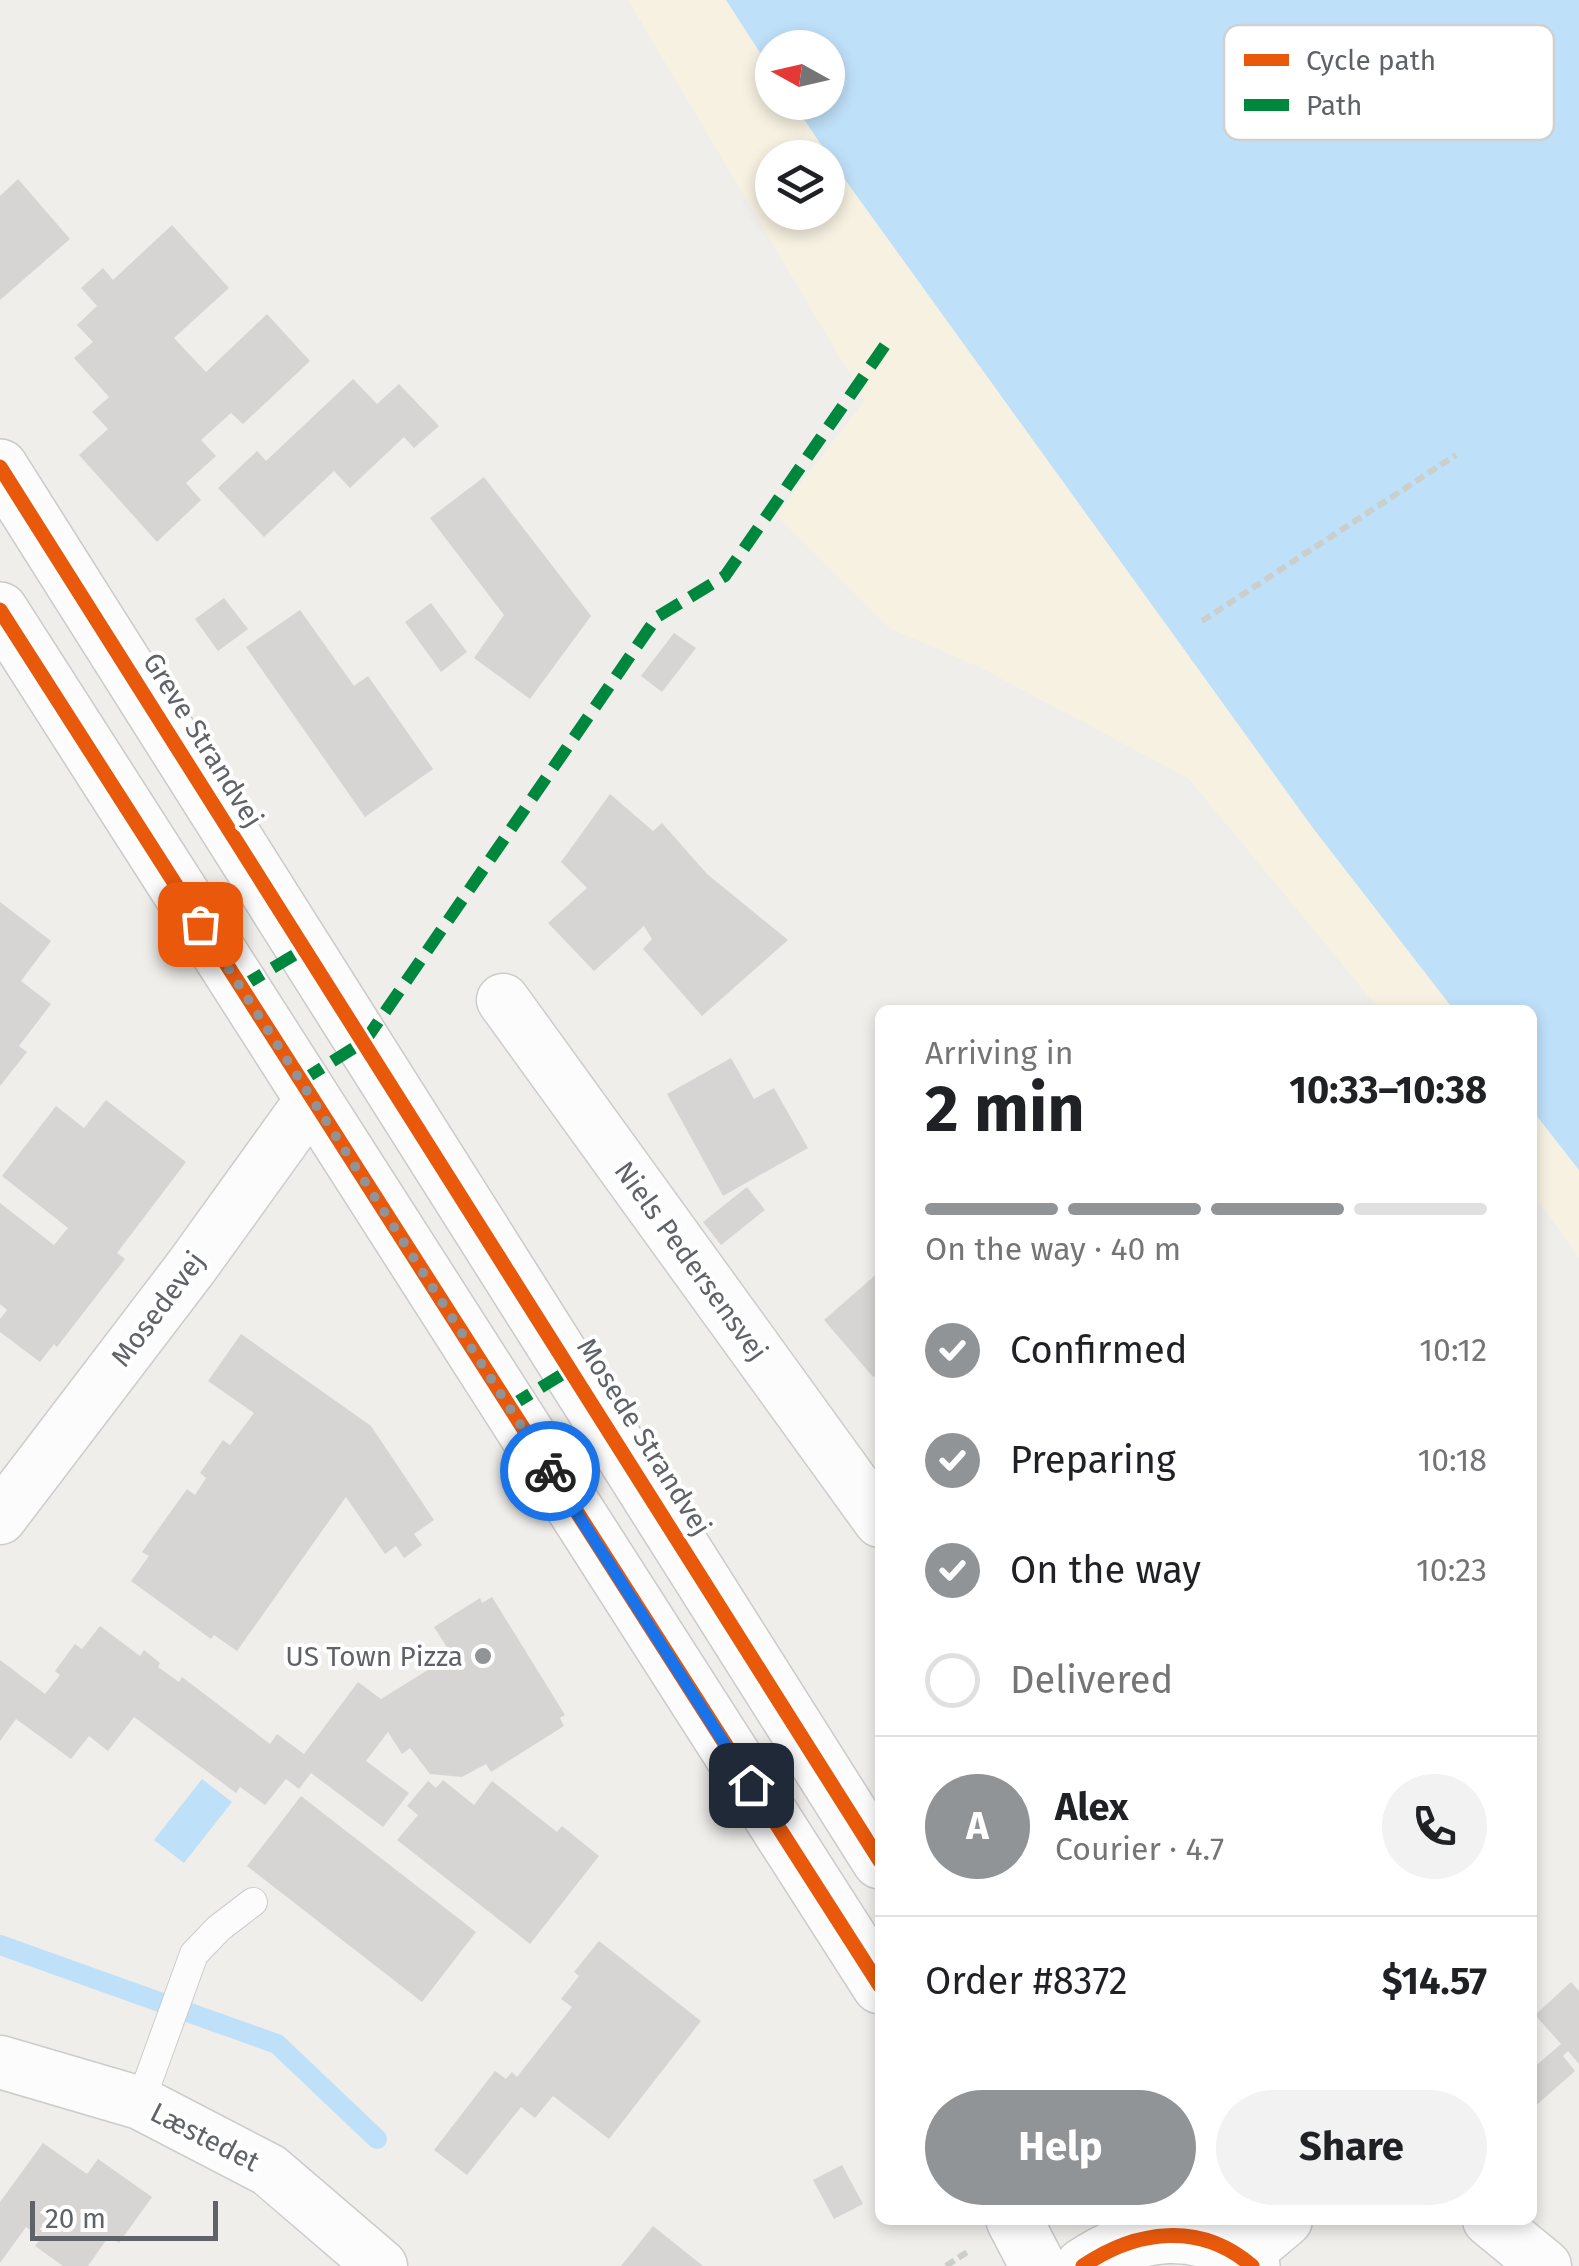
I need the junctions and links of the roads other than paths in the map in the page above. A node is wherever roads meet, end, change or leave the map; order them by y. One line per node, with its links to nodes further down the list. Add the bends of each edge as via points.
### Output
1 (0, 467): 4 (main road, Greve Strandvej)
2 (0, 610): 5 (main road)
3 (503, 1000): 6 (street, Niels Pedersensvej)
4 (365, 1040): 8 (main road, Mosede Strandvej)
5 (312, 1098): 7 (street, Mosedevej); 10 (main road)
6 (875, 1514)
7 (0, 1516)
8 (875, 1853)
9 (254, 1902): 12 (lane, via 194,1954)
10 (875, 1978)
11 (0, 2062): 12 (street, Læstedet)
12 (140, 2103): 18 (street, Læstedet, via 268,2170)
13 (1017, 2225): 19 (main road)
14 (1281, 2225): 17 (street)
15 (1495, 2225): 21 (street)
16 (1140, 2228): 17 (main road, via 1212,2242); 20 (main road)
17 (1247, 2262)
18 (380, 2266)
19 (1038, 2266)
20 (1083, 2266)
21 (1546, 2266)

